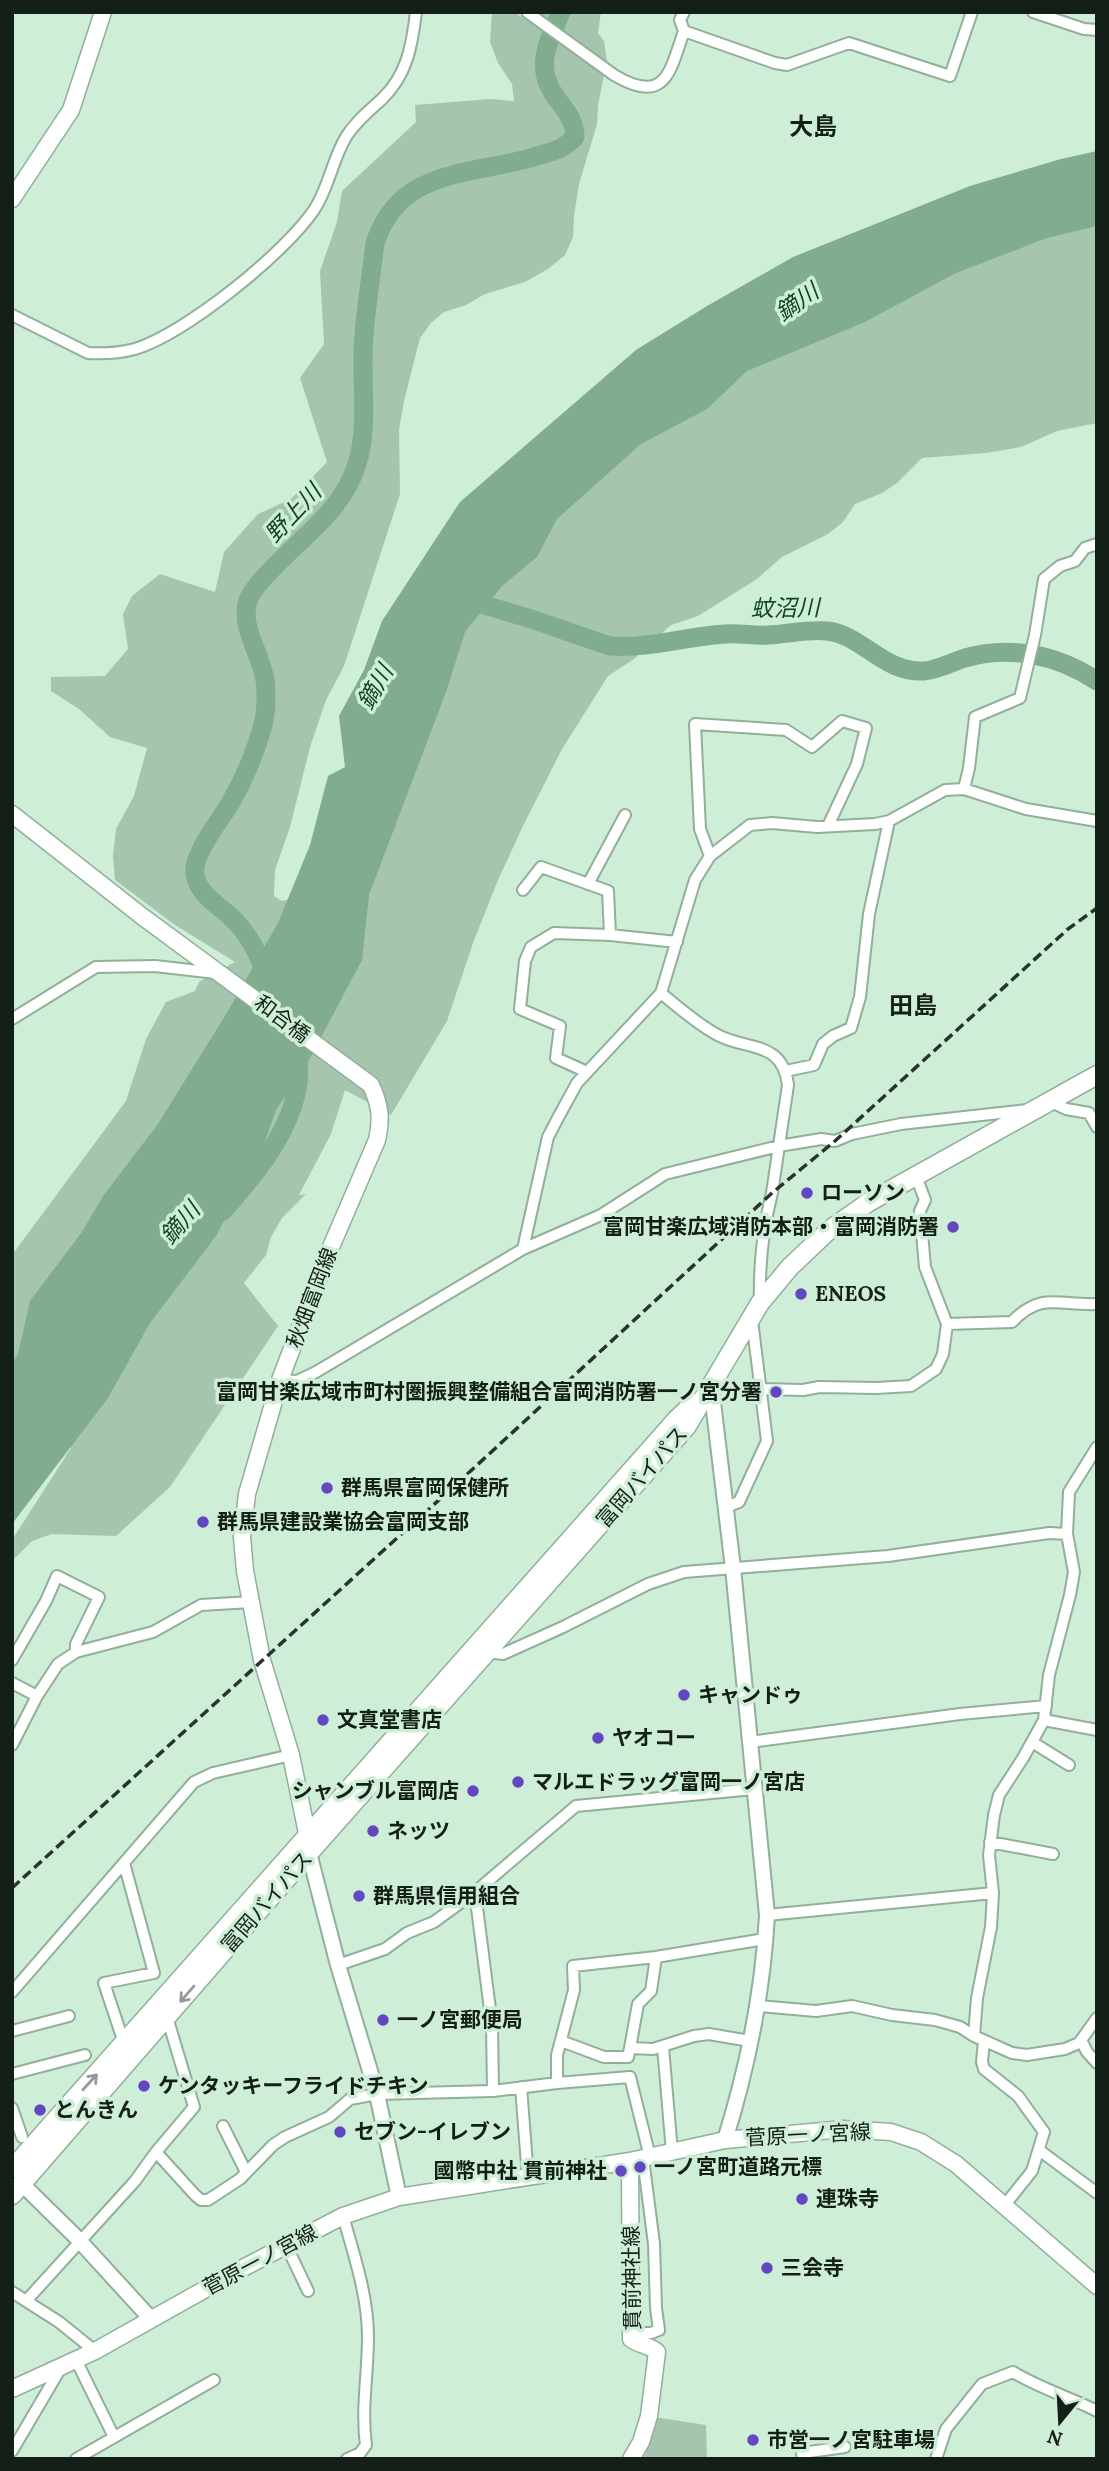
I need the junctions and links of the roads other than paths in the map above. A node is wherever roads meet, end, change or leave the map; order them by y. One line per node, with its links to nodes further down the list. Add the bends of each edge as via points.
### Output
1 (103, 12): 9 (main road, via 71,110)
2 (415, 12): 10 (street, via 403,71 345,139 314,210 279,250 224,296 166,336 137,348 102,354 88,353)
3 (684, 12): 8 (street, via 680,20)
4 (972, 12): 8 (street, via 950,76 849,43 788,65 775,64)
5 (1033, 12): 7 (street)
6 (530, 15): 8 (street, via 625,82 645,87 667,77)
7 (1097, 30)
8 (684, 31)
9 (12, 199)
10 (12, 315)
11 (1097, 544): 12 (street, via 1044,579 1020,698 975,717)
12 (964, 789): 15 (street, via 945,790); 16 (street, via 1026,809)
13 (12, 814): 23 (main road)
14 (625, 814): 19 (street)
15 (889, 821): 17 (street); 27 (street, via 851,1028 823,1044 814,1065)
16 (1097, 821)
17 (828, 826): 18 (street, via 750,825); 18 (street, via 857,764 866,728 842,721 812,747 786,730 695,724 700,828)
18 (710, 856): 22 (street, via 695,880)
19 (589, 884): 20 (street, via 541,867); 21 (street, via 608,891)
20 (523, 890)
21 (610, 935): 22 (street); 28 (street, via 554,933 531,947 525,961 520,1009 560,1026 556,1058)
22 (677, 942): 24 (street)
23 (219, 973): 25 (street, via 155,966 96,967); 26 (main road, 和合橋)
24 (661, 993): 27 (street, via 717,1035 771,1052); 28 (street)
25 (12, 1019)
26 (330, 1055): 38 (main road, 秋畑富岡線, via 371,1085 381,1122)
27 (786, 1071): 32 (street)
28 (587, 1072): 34 (street, via 548,1138)
29 (1097, 1075): 30 (highway)
30 (1042, 1105): 31 (street, via 1089,1113); 32 (street, via 901,1124 835,1141); 33 (highway)
31 (1097, 1126)
32 (779, 1146): 34 (street, via 665,1174 601,1215); 36 (street)
33 (916, 1176): 36 (highway, via 828,1231 790,1267); 37 (street, via 925,1200 920,1211 925,1268)
34 (523, 1249): 38 (street, via 316,1372 297,1381)
35 (1097, 1304): 37 (street, via 1041,1302 1024,1309 1012,1322)
36 (756, 1311): 39 (highway); 40 (street)
37 (947, 1324): 40 (street, via 936,1369 911,1385)
38 (280, 1380): 45 (main road, 秋畑富岡線, via 247,1494 242,1537)
39 (712, 1386): 42 (street); 46 (highway, 富岡バイパス, via 687,1426); 61 (highway, 富岡バイパス, via 677,1419)
40 (761, 1390): 42 (street, via 767,1441 739,1502)
41 (1097, 1447): 43 (street, via 1069,1492)
42 (726, 1507): 44 (street)
43 (1067, 1534): 44 (street, via 888,1556); 51 (street, via 1074,1572)
44 (733, 1568): 46 (street, via 684,1572 648,1584 503,1654); 54 (street)
45 (251, 1602): 47 (street, via 201,1605 153,1632); 57 (main road, 秋畑富岡線, via 262,1660)
46 (488, 1651): 61 (highway, 富岡バイパス)
47 (76, 1652): 48 (street, via 99,1597 57,1576); 50 (street, via 58,1664)
48 (12, 1660)
49 (12, 1683): 50 (street)
50 (37, 1696): 56 (street)
51 (1046, 1706): 52 (street); 54 (street)
52 (1044, 1720): 53 (street); 55 (street)
53 (1097, 1730)
54 (750, 1742): 59 (street)
55 (1032, 1742): 58 (street); 60 (street, via 999,1794)
56 (12, 1745)
57 (291, 1755): 61 (main road, 秋畑富岡線); 63 (street, via 213,1773 194,1782)
58 (1069, 1765)
59 (754, 1789): 64 (street, via 576,1807); 66 (street)
60 (990, 1842): 62 (street); 65 (street)
61 (309, 1844): 69 (street); 73 (highway, 富岡バイパス, one-way to 73); 101 (highway, 富岡バイパス, one-way to 61)
62 (1053, 1854)
63 (124, 1863): 70 (street); 76 (street, via 154,1973 104,1983)
64 (475, 1892): 69 (street, via 385,1949); 89 (street, via 492,2025)
65 (992, 1893): 66 (street); 77 (street, via 991,1927 976,1998)
66 (766, 1914): 67 (street)
67 (765, 1939): 68 (street); 71 (street)
68 (656, 1957): 79 (street, via 573,1966 574,1990); 82 (street, via 651,1991 638,2004)
69 (338, 1965): 90 (street)
70 (12, 1992)
71 (758, 2006): 77 (street, via 817,2011 852,2006 960,2026); 80 (street)
72 (69, 2016): 75 (street)
73 (167, 2017): 96 (street, via 194,2107); 101 (highway, 富岡バイパス)
74 (1097, 2018): 78 (street)
75 (12, 2031)
76 (121, 2034)
77 (979, 2038): 78 (street, via 1027,2055 1065,2049); 95 (street, via 984,2069 1018,2096 1044,2132)
78 (1081, 2040): 84 (street)
79 (561, 2041): 82 (street, via 604,2057); 87 (street)
80 (750, 2041): 81 (street, via 709,2034); 94 (street)
81 (663, 2047): 82 (street); 97 (street)
82 (629, 2053): 86 (street)
83 (85, 2055): 85 (street)
84 (1097, 2063)
85 (12, 2074)
86 (630, 2077): 87 (street); 98 (street)
87 (557, 2083): 88 (street)
88 (521, 2087): 89 (street); 100 (street)
89 (493, 2091): 90 (street)
90 (377, 2094): 99 (street, via 350,2099 329,2117 285,2137); 103 (street)
91 (12, 2108): 93 (street)
92 (223, 2126): 99 (street)
93 (22, 2137)
94 (725, 2140): 97 (main road, 菅原一ノ宮線); 104 (main road, 菅原一ノ宮線, via 844,2129 891,2132 921,2142 956,2164)
95 (1039, 2150): 102 (street); 104 (street, via 1032,2171)
96 (156, 2152): 99 (street, via 201,2200 208,2200); 106 (street)
97 (672, 2152): 98 (main road, 菅原一ノ宮線)
98 (641, 2159): 100 (main road, 菅原一ノ宮線); 113 (main road, 貫前神社線); 113 (street, via 654,2244 659,2330)
99 (246, 2172)
100 (528, 2177): 103 (main road, 菅原一ノ宮線)
101 (15, 2181): 106 (street)
102 (1097, 2193)
103 (399, 2197): 105 (main road, 菅原一ノ宮線)
104 (1004, 2206): 108 (main road, 菅原一ノ宮線)
105 (343, 2216): 107 (main road, 菅原一ノ宮線); 123 (street, via 361,2282 368,2337 363,2413 366,2445)
106 (81, 2242): 111 (street); 112 (street)
107 (286, 2245): 109 (street); 112 (main road, 菅原一ノ宮線)
108 (1097, 2286)
109 (309, 2291)
110 (12, 2292): 111 (street)
111 (26, 2301): 114 (street)
112 (151, 2319): 114 (main road, 菅原一ノ宮線)
113 (631, 2333): 124 (main road, 貫前神社線, via 639,2346 657,2352 649,2416)
114 (95, 2351): 115 (main road, 菅原一ノ宮線)
115 (69, 2363): 117 (main road, 菅原一ノ宮線); 119 (street); 121 (street)
116 (214, 2380): 119 (street)
117 (12, 2389)
118 (1097, 2411): 126 (street, via 1013,2372 982,2384 946,2429)
119 (114, 2437): 122 (street)
120 (845, 2447): 125 (street, via 802,2453)
121 (12, 2451)
122 (76, 2459)
123 (346, 2459)
124 (631, 2459)
125 (803, 2459)
126 (936, 2459)

